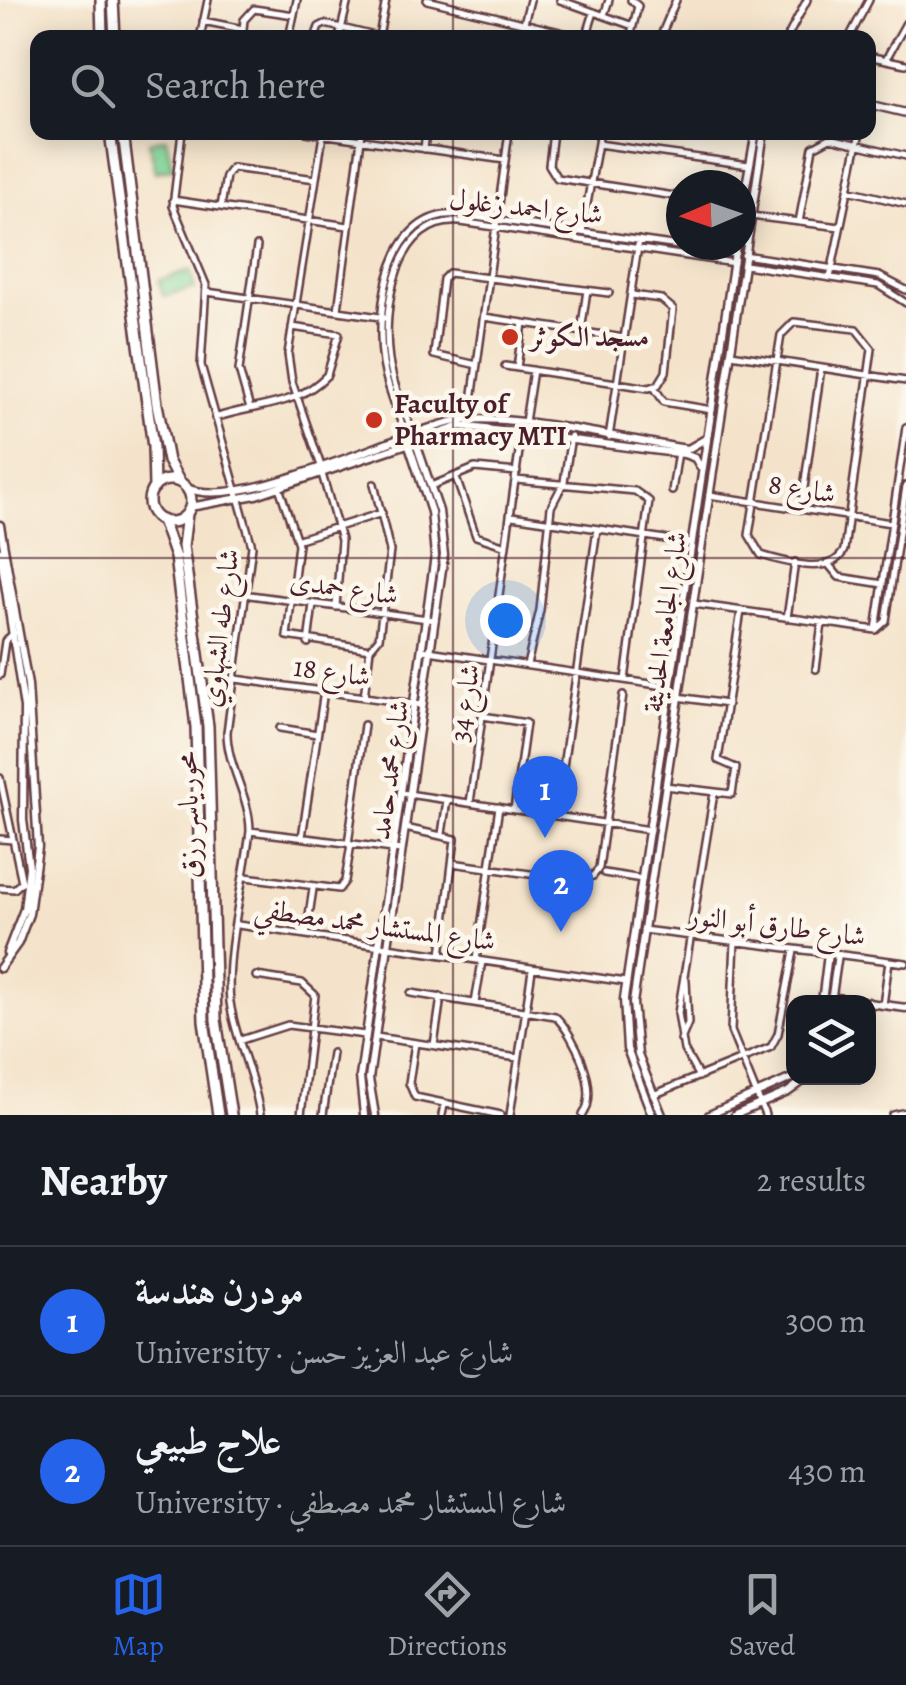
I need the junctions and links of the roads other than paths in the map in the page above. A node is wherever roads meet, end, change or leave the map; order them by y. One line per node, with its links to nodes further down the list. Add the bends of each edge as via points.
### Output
1 (100, 0): 25 (main road)
2 (114, 0): 26 (main road)
3 (208, 0): 19 (street)
4 (297, 0): 17 (street)
5 (348, 0): 23 (street)
6 (386, 0): 31 (street)
7 (427, 0): 21 (street)
8 (530, 0): 21 (street)
9 (560, 0): 15 (street)
10 (608, 0): 18 (street)
11 (631, 0): 22 (street, via 638,6)
12 (676, 0): 36 (street)
13 (807, 0): 37 (street)
14 (869, 0): 38 (street)
15 (583, 4): 16 (street)
16 (594, 12): 18 (street); 34 (street)
17 (294, 15): 24 (street, via 258,8); 28 (street)
18 (604, 16): 22 (street)
19 (203, 20): 24 (street); 27 (street)
20 (906, 22): 40 (street)
21 (528, 24): 32 (street); 33 (street)
22 (633, 26): 35 (street)
23 (341, 28): 29 (street, via 323,24); 30 (street)
24 (243, 29)
25 (102, 30)
26 (114, 30)
27 (201, 30)
28 (291, 30)
29 (320, 30)
30 (350, 30)
31 (381, 30)
32 (528, 30)
33 (552, 30)
34 (588, 30)
35 (632, 30)
36 (663, 30)
37 (791, 30)
38 (853, 30)
39 (876, 58): 40 (street)
40 (886, 60): 41 (street)
41 (906, 64)
42 (876, 106): 43 (street)
43 (906, 113)
44 (111, 140): 144 (main road)
45 (124, 140): 140 (main road, via 157,404 168,461)
46 (181, 140): 71 (street)
47 (326, 140): 67 (street)
48 (360, 140): 78 (street)
49 (380, 140): 61 (street)
50 (425, 140): 61 (street)
51 (508, 140): 63 (street)
52 (553, 140): 68 (street, via 552,172)
53 (599, 140): 59 (street)
54 (754, 140): 64 (street, شارع الجامعة الحديثة)
55 (762, 140): 66 (street, شارع الجامعة الحديثة)
56 (822, 140): 76 (street, via 815,143)
57 (835, 140): 60 (street)
58 (858, 140): 60 (street)
59 (598, 144): 64 (street); 68 (street)
60 (857, 145): 62 (street); 69 (street)
61 (424, 149): 63 (street)
62 (906, 156)
63 (504, 160): 77 (street)
64 (748, 165): 65 (street, شارع الجامعة الحديثة)
65 (748, 170)
66 (754, 170)
67 (316, 178): 73 (street, via 236,167 226,176); 75 (street)
68 (590, 184): 70 (street); 80 (street)
69 (848, 190): 72 (street); 79 (street)
70 (666, 195)
71 (172, 200): 73 (street); 95 (street)
72 (906, 204)
73 (220, 207): 75 (street)
74 (756, 212): 76 (street)
75 (309, 220): 78 (street); 100 (street)
76 (798, 222): 79 (street)
77 (496, 224): 80 (street, شارع احمد زغلول); 91 (street); 103 (street, شارع احمد زغلول, via 435,224 413,239 400,262)
78 (348, 226): 101 (street)
79 (840, 227): 90 (street)
80 (582, 236): 81 (street, شارع احمد زغلول); 84 (street, شارع احمد زغلول)
81 (640, 240): 82 (street, شارع احمد زغلول); 84 (street)
82 (666, 244)
83 (257, 246): 98 (street)
84 (638, 248): 85 (street, شارع احمد زغلول); 97 (street)
85 (666, 250)
86 (756, 258): 90 (street)
87 (737, 260): 116 (street, شارع الجامعة الحديثة)
88 (738, 260): 108 (street, شارع الجامعة الحديثة)
89 (755, 260): 92 (street)
90 (832, 268): 92 (street); 94 (street, via 880,276)
91 (489, 277): 93 (street); 102 (street); 110 (street, via 449,273 441,297 434,355)
92 (830, 278): 99 (street, via 886,287)
93 (587, 290): 96 (street); 106 (street)
94 (906, 290)
95 (208, 292): 98 (street); 123 (street, شارع طه الشهاوي, via 201,365)
96 (609, 292)
97 (632, 295): 107 (street); 119 (street, via 665,300 674,313 664,377)
98 (249, 298): 100 (street); 121 (street, via 238,374)
99 (906, 303)
100 (295, 304): 101 (street); 105 (street)
101 (338, 310): 103 (street)
102 (484, 317): 104 (street); 110 (street)
103 (387, 318): 130 (street, شارع احمد زغلول, via 388,374)
104 (523, 323): 106 (street); 112 (street)
105 (292, 327): 120 (street, via 288,363); 120 (street, via 340,336 327,376)
106 (581, 332): 107 (street)
107 (625, 338): 118 (street)
108 (728, 354): 109 (street); 116 (street, شارع الجامعة الحديثة)
109 (776, 361): 113 (street); 115 (street, via 781,335 794,322 850,328 870,344); 148 (street)
110 (477, 365): 124 (street)
111 (505, 366): 112 (street)
112 (517, 368): 114 (street)
113 (821, 368): 115 (street); 149 (street)
114 (533, 370): 118 (street); 125 (street, شارع 34)
115 (868, 375): 117 (street); 153 (street)
116 (721, 378): 122 (street, شارع الجامعة الحديثة); 147 (street, شارع الجامعة الحديثة)
117 (906, 381)
118 (618, 384): 119 (street); 129 (street)
119 (654, 388): 122 (street, via 664,402)
120 (297, 395): 121 (street, via 269,409); 133 (street)
121 (250, 409): 123 (street)
122 (712, 410): 128 (street, شارع الجامعة الحديثة)
123 (215, 418): 146 (street, شارع طه الشهاوي)
124 (469, 422): 125 (street); 130 (street)
125 (523, 427): 127 (street); 129 (street); 134 (street, شارع 34)
126 (906, 428): 132 (street)
127 (571, 436): 131 (street); 138 (street)
128 (708, 436): 129 (street, via 688,449); 135 (street, شارع الجامعة الحديثة)
129 (609, 437)
130 (410, 438): 133 (street); 141 (street, شارع محمد حامد); 179 (street, شارع محمد حامد, via 435,538)
131 (678, 452): 135 (street, via 698,460); 145 (street)
132 (904, 458): 156 (street)
133 (321, 468): 143 (street); 146 (street); 158 (street)
134 (517, 472): 136 (street, via 478,467); 137 (street, شارع 34)
135 (702, 475): 162 (street, شارع الجامعة الحديثة)
136 (456, 478): 141 (street); 163 (street, via 476,536)
137 (516, 480): 138 (street); 152 (street, شارع 34)
138 (564, 482): 155 (street); 160 (street, via 643,494 650,505)
139 (374, 484): 151 (street)
140 (183, 485): 144 (main road, via 167,480); 146 (street, via 206,494); 150 (main road)
141 (430, 486): 179 (street, شارع محمد حامد, via 444,544)
142 (906, 486): 182 (street, via 886,621)
143 (279, 487): 146 (street); 161 (street)
144 (154, 488): 154 (main road, via 150,506)
145 (672, 491)
146 (238, 494): 150 (street); 170 (street, شارع طه الشهاوي, via 252,546)
147 (706, 494): 148 (street, شارع 8); 165 (street, شارع الجامعة الحديثة)
148 (754, 502): 149 (street, شارع 8); 166 (street, via 754,549)
149 (802, 509): 153 (street, شارع 8)
150 (188, 510): 154 (main road, via 174,521); 280 (main road, محور ياسر رزق, via 183,546 210,746 216,1020)
151 (382, 514): 158 (street); 176 (street, via 390,551)
152 (512, 516): 155 (street); 163 (street, شارع 34)
153 (848, 516): 156 (street, شارع 8); 168 (street, via 842,554)
154 (162, 520): 279 (main road, محور ياسر رزق, via 174,557 194,708 203,1002)
155 (550, 522): 159 (street); 188 (street)
156 (892, 523): 169 (street)
157 (0, 526): 213 (street, via 28,685)
158 (339, 527): 161 (street); 174 (street)
159 (597, 529): 160 (street); 190 (street)
160 (646, 536): 162 (street); 193 (street)
161 (298, 539): 171 (street)
162 (692, 543): 165 (street, شارع الجامعة الحديثة)
163 (506, 546): 187 (street, شارع 34)
164 (0, 551): 167 (street)
165 (693, 561): 173 (street, شارع الجامعة الحديثة); 194 (street, شارع الجامعة الحديثة)
166 (795, 562): 168 (street); 177 (street)
167 (2, 565): 178 (street)
168 (829, 565): 169 (street, via 839,577)
169 (882, 584): 182 (street)
170 (248, 595): 171 (street, شارع حمدى); 192 (street, شارع طه الشهاوي)
171 (291, 601): 172 (street, شارع حمدى); 184 (street, via 287,636)
172 (313, 604): 174 (street, شارع حمدى); 184 (street)
173 (691, 604): 175 (street); 198 (street, شارع الجامعة الحديثة)
174 (336, 607): 176 (street, شارع حمدى)
175 (741, 611): 177 (street); 199 (street)
176 (382, 613): 179 (street, شارع حمدى); 185 (street, via 378,643)
177 (787, 618): 181 (street)
178 (12, 620): 180 (street); 183 (street)
179 (431, 620): 186 (street, شارع محمد حامد)
180 (1, 624)
181 (822, 624): 182 (street); 189 (street)
182 (876, 630)
183 (14, 633): 191 (street, via 5,641); 209 (street, via 25,723)
184 (308, 642): 185 (street)
185 (370, 650): 197 (street)
186 (426, 651): 187 (street); 200 (street, شارع محمد حامد)
187 (491, 660): 188 (street); 201 (street, شارع 34)
188 (527, 665): 190 (street)
189 (816, 668)
190 (576, 672): 193 (street); 216 (street)
191 (0, 675)
192 (236, 679): 195 (street, شارع 18); 220 (street, شارع طه الشهاوي, via 227,743)
193 (626, 680): 194 (street)
194 (672, 686): 205 (street, شارع الجامعة الحديثة)
195 (324, 691): 197 (street, شارع 18); 204 (street)
196 (623, 695): 217 (street)
197 (364, 697): 200 (street, شارع 18)
198 (678, 697): 199 (street); 205 (street, شارع الجامعة الحديثة)
199 (727, 704): 208 (street, via 718,761 736,769 732,794)
200 (418, 705): 210 (street, شارع محمد حامد)
201 (483, 716): 212 (street, شارع 34); 215 (street, via 526,723)
202 (364, 725): 225 (street)
203 (280, 728): 204 (street)
204 (318, 734): 222 (street)
205 (663, 767): 207 (street, شارع الجامعة الحديثة); 219 (street, شارع الجامعة الحديثة)
206 (0, 778): 224 (street)
207 (664, 786): 208 (street); 235 (street, شارع الجامعة الحديثة)
208 (714, 793): 237 (street)
209 (24, 794): 213 (street, via 28,808); 244 (street, via 28,888)
210 (405, 794): 211 (street); 218 (street, شارع محمد حامد); 226 (street, شارع محمد حامد)
211 (447, 800): 212 (street); 221 (street)
212 (470, 803): 214 (street)
213 (35, 806): 244 (street, via 34,894 22,934)
214 (499, 808): 215 (street); 228 (street)
215 (514, 810): 216 (street)
216 (556, 816): 217 (street)
217 (606, 823): 219 (street); 228 (street, via 599,868 588,879)
218 (404, 828): 221 (street); 226 (street, شارع محمد حامد)
219 (650, 830): 231 (street, شارع الجامعة الحديثة)
220 (250, 831): 222 (street); 230 (street, شارع طه الشهاوي)
221 (442, 834): 227 (street, via 454,838)
222 (302, 838): 225 (street)
223 (0, 839): 224 (street)
224 (13, 840): 232 (street, via 22,882)
225 (349, 844): 226 (street); 233 (street, via 343,886)
226 (397, 850): 239 (street, شارع محمد حامد)
227 (452, 863): 228 (street); 243 (street)
228 (490, 869): 245 (street)
229 (604, 873): 231 (street)
230 (245, 877): 233 (street); 234 (street, شارع طه الشهاوي)
231 (642, 880): 251 (street, شارع الجامعة الحديثة)
232 (0, 888)
233 (314, 888): 236 (street)
234 (238, 925): 236 (street, شارع المستشار محمد مصطفي); 265 (street, شارع طه الشهاوي, via 230,998)
235 (643, 930): 237 (street, شارع طارق أبو النور); 262 (street, شارع الجامعة الحديثة)
236 (306, 935): 239 (street, شارع المستشار محمد مصطفي)
237 (692, 936): 238 (street, شارع طارق أبو النور); 271 (street, via 678,1013 681,1040)
238 (735, 942): 240 (street, شارع طارق أبو النور); 270 (street, via 730,1023)
239 (383, 947): 243 (street, شارع المستشار محمد مصطفي); 264 (street, شارع محمد حامد)
240 (794, 950): 241 (street, شارع طارق أبو النور); 270 (street, via 776,1039)
241 (828, 954): 242 (street, شارع طارق أبو النور); 253 (street)
242 (838, 954): 246 (street, شارع طارق أبو النور); 254 (street)
243 (441, 955): 245 (street, شارع المستشار محمد مصطفي)
244 (6, 958): 248 (street)
245 (479, 961): 249 (street, شارع المستشار محمد مصطفي); 256 (street)
246 (889, 961): 247 (street, شارع طارق أبو النور); 258 (street)
247 (906, 963)
248 (0, 968)
249 (532, 968): 251 (street, شارع المستشار محمد مصطفي); 260 (street)
250 (256, 976): 263 (street, via 310,987)
251 (626, 982): 261 (street, شارع الجامعة الحديثة)
252 (410, 992): 255 (street)
253 (827, 995)
254 (828, 995)
255 (441, 997): 256 (street); 267 (street)
256 (475, 1003): 260 (street)
257 (876, 1004): 258 (street)
258 (883, 1005): 259 (street)
259 (906, 1008)
260 (526, 1010): 269 (street); 289 (street, via 551,1014 562,1025 591,1091)
261 (623, 1025): 262 (street); 290 (street, شارع الجامعة الحديثة)
262 (633, 1025): 274 (street, شارع الجامعة الحديثة)
263 (312, 1027): 264 (street); 265 (street, via 278,1026); 282 (street)
264 (370, 1036): 266 (street); 284 (street, شارع محمد حامد, via 359,1087); 285 (street, شارع محمد حامد, via 368,1087)
265 (241, 1040): 281 (street, شارع طه الشهاوي)
266 (414, 1042): 267 (street); 277 (street, via 412,1093)
267 (434, 1046): 269 (street)
268 (332, 1054): 283 (street)
269 (518, 1058): 288 (street)
270 (742, 1061): 271 (street); 275 (street)
271 (699, 1078): 274 (street)
272 (786, 1082): 275 (street)
273 (795, 1085): 276 (street)
274 (653, 1095): 291 (street, شارع الجامعة الحديثة)
275 (758, 1096): 276 (street); 292 (street)
276 (761, 1104): 293 (street); 294 (street)
277 (444, 1105): 286 (street); 287 (street)
278 (906, 1112): 295 (street)
279 (218, 1115)
280 (231, 1115)
281 (260, 1115)
282 (301, 1115)
283 (324, 1115)
284 (364, 1115)
285 (375, 1115)
286 (442, 1115)
287 (501, 1115)
288 (510, 1115)
289 (583, 1115)
290 (652, 1115)
291 (662, 1115)
292 (709, 1115)
293 (734, 1115)
294 (766, 1115)
295 (892, 1115)

